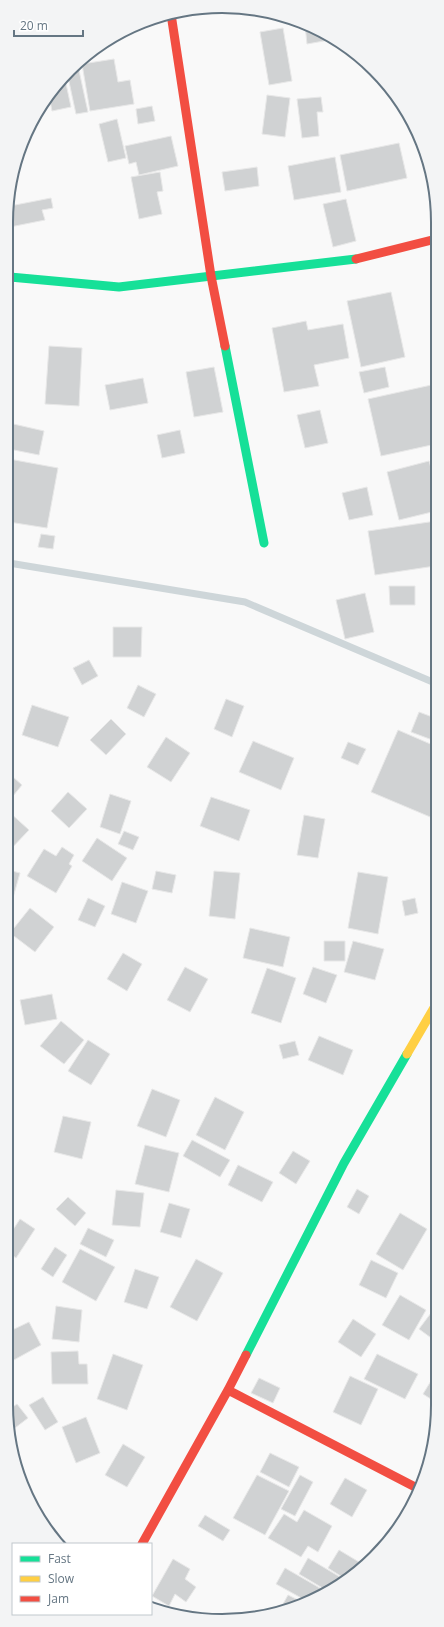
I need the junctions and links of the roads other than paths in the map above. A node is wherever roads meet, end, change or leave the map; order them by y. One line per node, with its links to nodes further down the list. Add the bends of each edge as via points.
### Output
1 (172, 19): 3 (street)
2 (431, 240): 3 (street, via 352,260)
3 (211, 276): 4 (street, via 119,287); 5 (street)
4 (13, 277)
5 (264, 543)
6 (431, 1013): 7 (street, via 344,1163)
7 (228, 1390): 8 (street); 9 (street)
8 (414, 1487)
9 (143, 1543)

